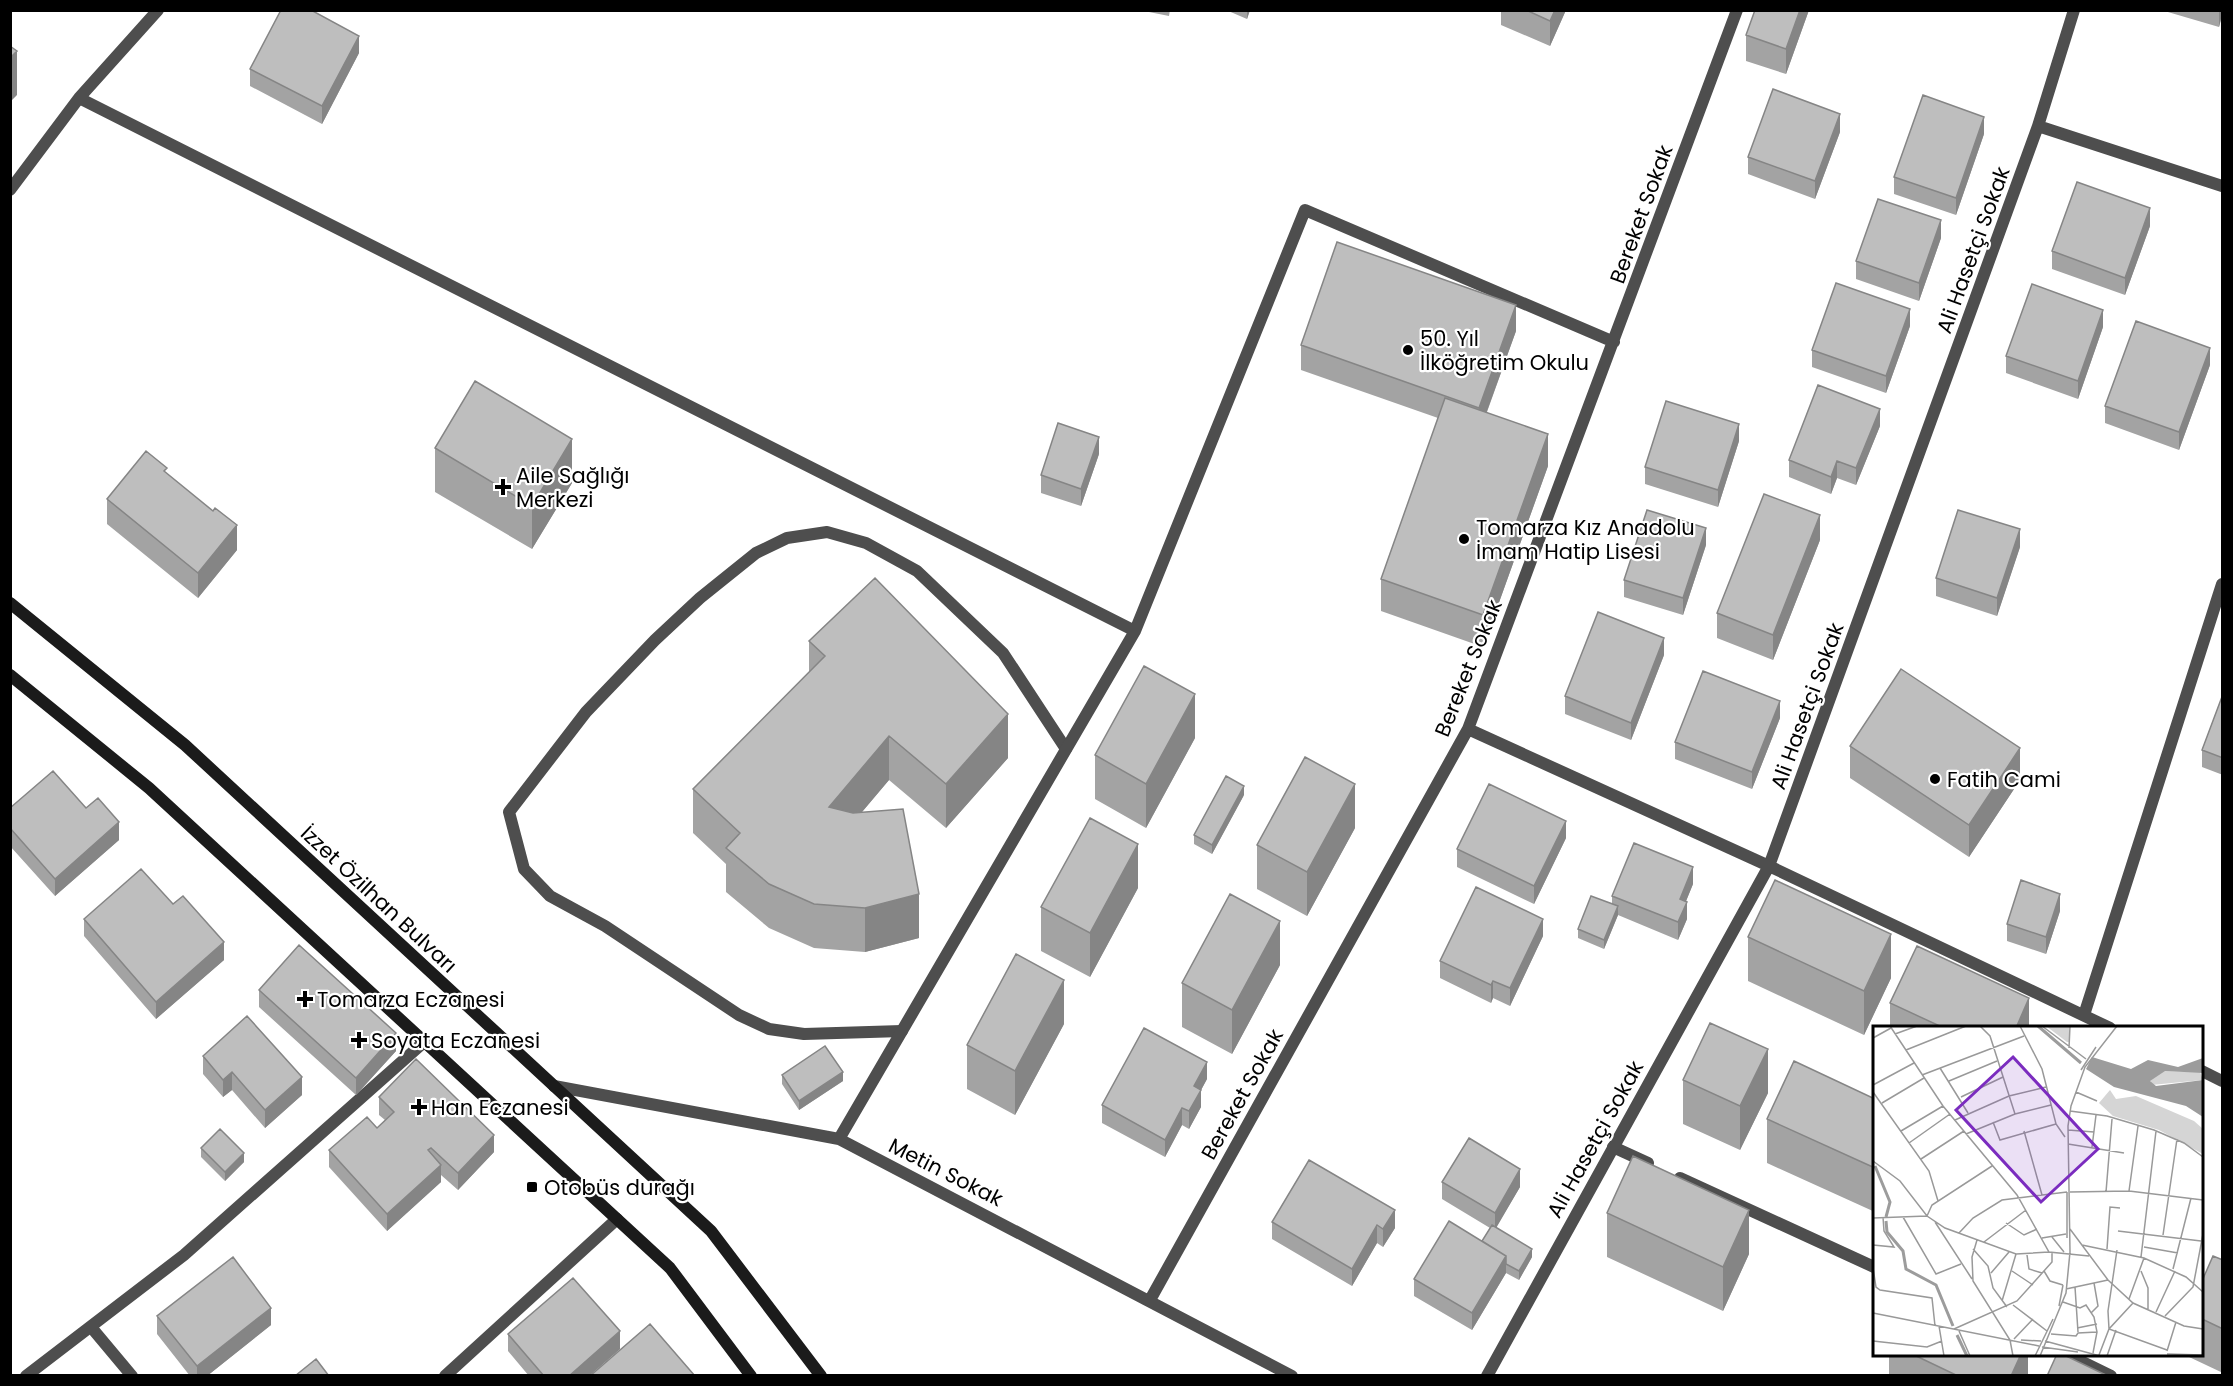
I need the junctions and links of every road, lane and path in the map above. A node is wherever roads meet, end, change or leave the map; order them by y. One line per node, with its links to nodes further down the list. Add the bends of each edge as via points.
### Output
1 (158, 10): 4 (street)
2 (1737, 10): 8 (street, Bereket Sokak)
3 (2074, 10): 5 (street, Ali Hasetçi Sokak)
4 (79, 98): 7 (street); 11 (street)
5 (2038, 126): 6 (street); 15 (street, Ali Hasetçi Sokak)
6 (2223, 186)
7 (10, 190)
8 (1614, 342): 11 (street, via 1305,210); 13 (street, Bereket Sokak)
9 (2223, 584): 16 (street)
10 (10, 603): 22 (main road, İzzet Özilhan Bulvarı, via 185,745)
11 (1135, 631): 14 (street)
12 (10, 675): 19 (main road, via 149,788)
13 (1468, 729): 15 (street); 27 (street, Bereket Sokak)
14 (1066, 749): 18 (street); 18 (street, via 1003,653 917,571 867,543 826,532 787,538 756,553 700,598 586,712 509,812 524,869 550,896 605,926 739,1015 769,1029 804,1034)
15 (1769, 866): 16 (street); 24 (street, Ali Hasetçi Sokak)
16 (2084, 1016): 17 (street)
17 (2106, 1026)
18 (902, 1030): 23 (street)
19 (424, 1042): 25 (main road); 28 (street, via 184,1255)
20 (2203, 1071): 21 (street)
21 (2223, 1081)
22 (554, 1086): 23 (street, Metin Sokak); 34 (main road, İzzet Özilhan Bulvarı, via 711,1231)
23 (839, 1139): 27 (street, Metin Sokak)
24 (1613, 1147): 26 (street); 36 (street, Ali Hasetçi Sokak)
25 (616, 1220): 32 (street); 33 (main road, via 670,1268)
26 (1873, 1266)
27 (1150, 1300): 35 (street, Metin Sokak)
28 (91, 1327): 30 (street); 31 (street)
29 (2070, 1356): 37 (street)
30 (26, 1376)
31 (132, 1376)
32 (445, 1376)
33 (751, 1376)
34 (821, 1376)
35 (1292, 1376)
36 (1487, 1376)
37 (2111, 1376)

